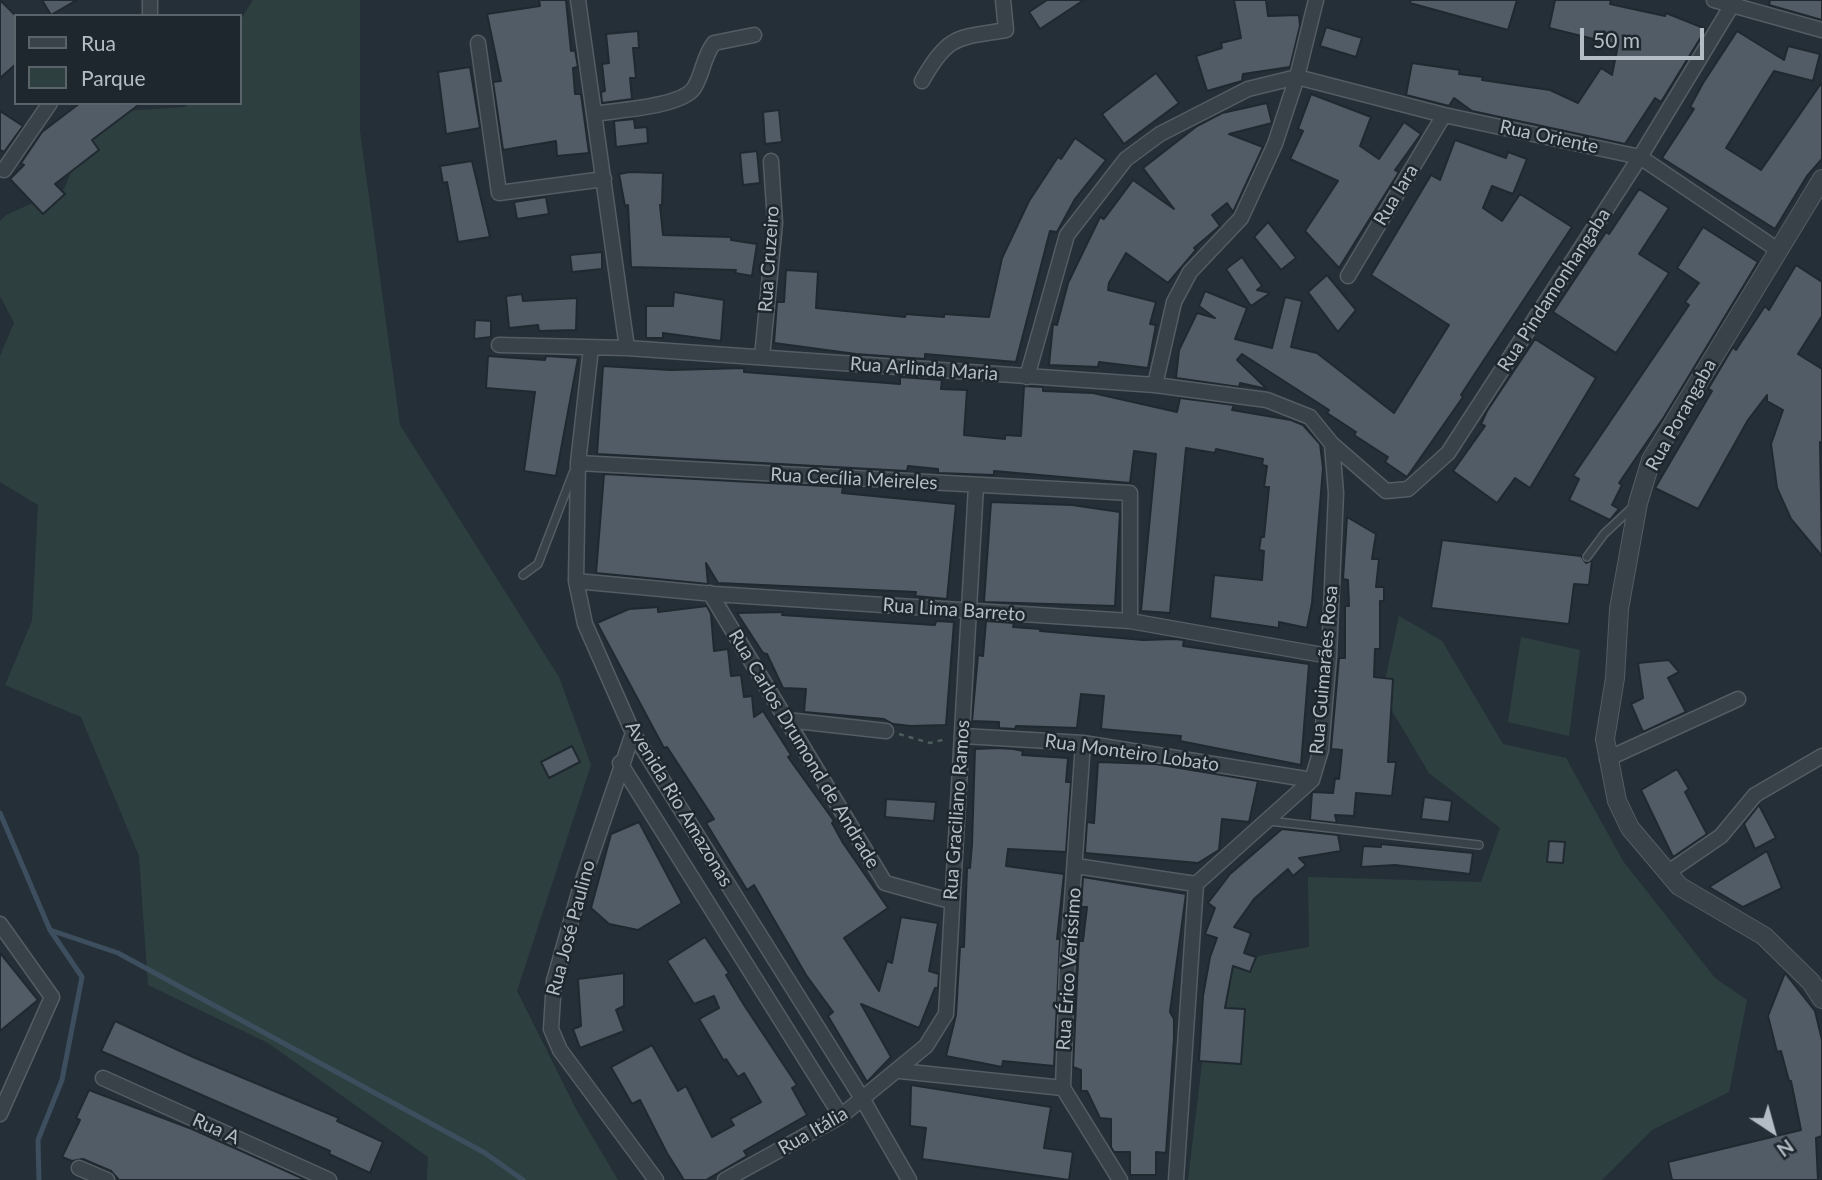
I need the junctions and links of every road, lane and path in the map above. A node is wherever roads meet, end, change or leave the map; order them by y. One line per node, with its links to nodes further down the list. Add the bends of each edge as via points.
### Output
1 (578, 0): 12 (street)
2 (1003, 0): 10 (street, via 1006,30 958,37 933,61)
3 (1316, 0): 9 (street)
4 (1714, 0): 5 (street)
5 (1734, 3): 6 (street); 14 (street, Rua Pindamonhangaba)
6 (1822, 30)
7 (754, 35): 12 (street, via 714,43 696,85 682,98)
8 (478, 43): 17 (street, via 499,193)
9 (1297, 77): 13 (street, Rua Oriente); 25 (street, via 1248,89 1160,134 1126,159 1067,235); 26 (street, via 1275,144 1241,218 1189,272 1174,302)
10 (922, 81)
11 (49, 105): 16 (street)
12 (594, 114): 17 (street)
13 (1444, 115): 14 (street, Rua Oriente); 20 (street, Rua Iara)
14 (1640, 157): 19 (street, Rua Oriente); 27 (street, Rua Pindamonhangaba, via 1448,453 1408,489 1386,491)
15 (771, 161): 24 (street, Rua Cruzeiro, via 775,223)
16 (4, 170)
17 (604, 179): 23 (street)
18 (1822, 179): 19 (street, Rua Porangaba)
19 (1778, 250): 30 (street, Rua Porangaba, via 1651,460)
20 (1348, 276)
21 (499, 345): 22 (street, Rua Arlinda Maria)
22 (591, 348): 23 (street, Rua Arlinda Maria); 28 (street, Avenida Rio Amazonas)
23 (626, 348): 24 (street, Rua Arlinda Maria)
24 (762, 357): 25 (street, Rua Arlinda Maria)
25 (1027, 377): 26 (street, Rua Arlinda Maria)
26 (1155, 385): 27 (street, Rua Arlinda Maria, via 1267,400 1311,417)
27 (1332, 444): 37 (street, Rua Guimarães Rosa, via 1336,493)
28 (578, 463): 29 (street, Rua Cecília Meireles); 32 (lane, via 538,564); 33 (street, Avenida Rio Amazonas)
29 (976, 486): 35 (street, Rua Graciliano Ramos); 36 (street, Rua Cecília Meireles, via 1130,493)
30 (1639, 503): 31 (lane, via 1604,534); 45 (street, Rua Porangaba, via 1619,610 1605,739)
31 (1587, 557)
32 (523, 575)
33 (576, 581): 34 (street, Rua Lima Barreto); 41 (street, Avenida Rio Amazonas, via 584,624)
34 (710, 593): 35 (street, Rua Lima Barreto); 39 (street, Rua Carlos Drumond de Andrade)
35 (969, 611): 36 (street, Rua Lima Barreto); 42 (street, Rua Graciliano Ramos)
36 (1130, 621): 37 (street, Rua Lima Barreto)
37 (1329, 656): 47 (street, Rua Guimarães Rosa, via 1321,750)
38 (1738, 699): 45 (street)
39 (787, 720): 40 (street); 53 (street, Rua Carlos Drumond de Andrade, via 885,883)
40 (886, 732): 42 (path, via 930,743)
41 (633, 733): 46 (street, Rua José Paulino); 59 (street, Avenida Rio Amazonas)
42 (963, 736): 43 (street, Rua Monteiro Lobato); 53 (street, Rua Graciliano Ramos)
43 (1083, 743): 47 (street, Rua Monteiro Lobato); 50 (street, Rua Érico Veríssimo)
44 (1822, 756): 51 (street, via 1755,795 1721,836)
45 (1607, 759): 51 (street, Rua Porangaba, via 1617,801 1630,828)
46 (620, 763): 61 (street, Avenida Rio Amazonas); 65 (street, Rua José Paulino, via 554,981 551,1029 559,1050)
47 (1312, 780): 48 (street, Rua Guimarães Rosa)
48 (1269, 821): 49 (lane); 52 (street, Rua Guimarães Rosa)
49 (1479, 845)
50 (1076, 866): 52 (street); 58 (street, Rua Érico Veríssimo)
51 (1667, 873): 55 (street, Rua Porangaba, via 1679,887 1764,936)
52 (1196, 884): 69 (street)
53 (950, 901): 56 (street, Rua Graciliano Ramos, via 946,1014 926,1046)
54 (0, 924): 60 (street, via 52,997)
55 (1822, 999)
56 (900, 1071): 58 (street); 59 (street, Rua Graciliano Ramos)
57 (103, 1077): 64 (street, Rua A)
58 (1063, 1088): 68 (street)
59 (863, 1100): 61 (street, Rua Itália); 67 (street, Avenida Rio Amazonas)
60 (0, 1114)
61 (841, 1116): 66 (street, Rua Itália)
62 (79, 1168): 63 (street)
63 (107, 1180)
64 (329, 1180)
65 (656, 1180)
66 (725, 1180)
67 (909, 1180)
68 (1120, 1180)
69 (1176, 1180)

